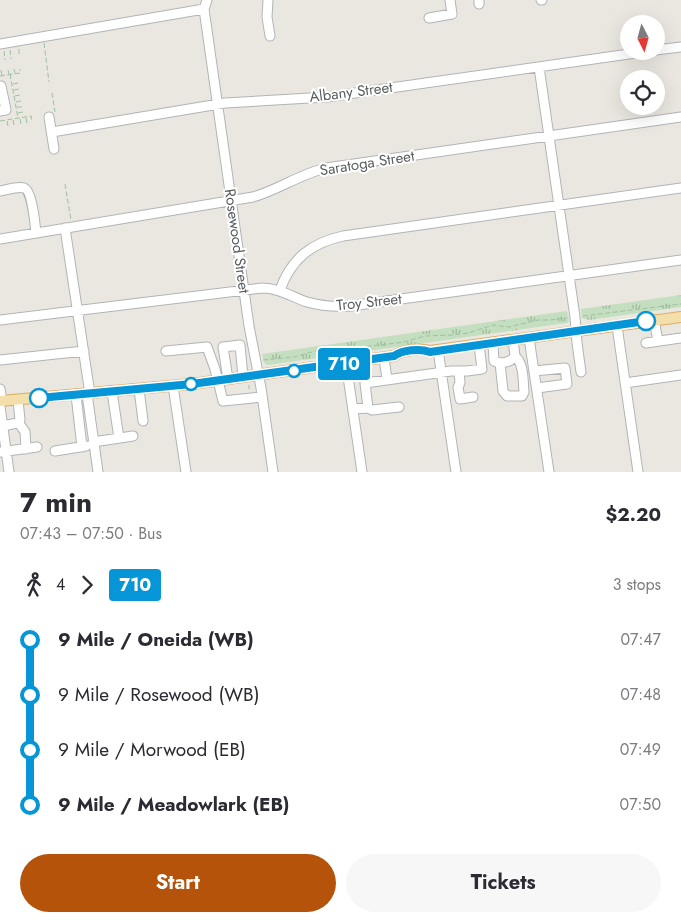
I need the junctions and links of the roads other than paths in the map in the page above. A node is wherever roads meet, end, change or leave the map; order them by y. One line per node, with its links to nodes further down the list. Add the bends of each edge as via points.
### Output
1 (268, 0): 5 (street)
2 (450, 0): 4 (street, via 452,14)
3 (205, 5): 6 (street); 12 (street, Rosewood Street)
4 (429, 18)
5 (270, 36)
6 (2, 47)
7 (681, 47): 8 (street)
8 (665, 49)
9 (620, 55): 10 (street, Albany Street)
10 (540, 67): 12 (street, Albany Street, via 327,97); 17 (street)
11 (0, 86): 13 (street, via 6,110)
12 (217, 104): 16 (street, Albany Street); 21 (street, Rosewood Street)
13 (0, 111)
14 (52, 116): 16 (street)
15 (681, 118): 17 (street, Saratoga Street)
16 (52, 132): 18 (street)
17 (549, 136): 21 (street, Saratoga Street, via 326,168 260,195); 22 (street)
18 (54, 150)
19 (681, 188): 22 (street)
20 (0, 191): 24 (street, via 27,189)
21 (231, 200): 23 (street, Saratoga Street); 28 (street, Rosewood Street)
22 (559, 206): 27 (street); 29 (street, via 330,239 298,260 286,275)
23 (65, 228): 24 (street, Saratoga Street); 30 (street)
24 (36, 233): 25 (street, Saratoga Street)
25 (0, 240)
26 (681, 260): 27 (street, Troy Street)
27 (569, 276): 29 (street, Troy Street, via 351,306 306,302); 35 (street)
28 (244, 290): 29 (street, Troy Street); 30 (street, Troy Street); 55 (street, Rosewood Street)
29 (280, 290)
30 (77, 310): 32 (street, Troy Street); 43 (street)
31 (681, 317): 33 (main road)
32 (0, 320)
33 (654, 320): 34 (main road); 39 (street)
34 (617, 326): 35 (main road); 60 (street)
35 (577, 331): 36 (main road); 54 (street)
36 (530, 338): 38 (main road); 51 (street)
37 (681, 338): 39 (street)
38 (513, 340): 40 (main road); 46 (street)
39 (658, 341): 41 (street)
40 (493, 343): 42 (main road); 50 (street, via 494,361)
41 (646, 343)
42 (479, 345): 45 (main road); 53 (street, via 482,369)
43 (84, 351): 48 (street); 66 (street)
44 (166, 351): 58 (street, via 207,347)
45 (434, 351): 47 (main road, via 416,357); 52 (street)
46 (516, 356): 50 (street); 50 (street, via 521,363 522,396 507,396 503,391)
47 (389, 357): 49 (main road); 57 (street)
48 (0, 360)
49 (346, 363): 55 (main road); 74 (street)
50 (500, 363)
51 (534, 371): 63 (street); 63 (street, via 565,368 567,384)
52 (441, 372): 53 (street); 57 (street); 91 (street)
53 (458, 372): 69 (street, via 460,399)
54 (581, 372)
55 (258, 375): 59 (main road); 68 (street, Rosewood Street)
56 (681, 375): 60 (street)
57 (387, 379): 73 (street, via 365,383)
58 (223, 380): 59 (main road); 59 (street, via 224,348 240,345); 61 (main road); 68 (street, via 223,401)
59 (246, 381)
60 (625, 383): 93 (street)
61 (173, 386): 64 (main road); 88 (street)
62 (0, 388): 71 (street)
63 (537, 388): 92 (street)
64 (138, 389): 65 (main road); 75 (street)
65 (112, 392): 66 (main road); 79 (street)
66 (89, 394): 67 (main road); 80 (street)
67 (76, 395): 70 (main road); 82 (street)
68 (262, 397): 89 (street, Rosewood Street)
69 (473, 397)
70 (18, 400): 71 (main road); 76 (street)
71 (1, 403): 77 (street)
72 (399, 406): 73 (street)
73 (368, 408): 74 (street)
74 (353, 409): 90 (street)
75 (143, 421)
76 (18, 422): 77 (street); 83 (street, via 25,432)
77 (3, 426): 85 (street)
78 (133, 436): 79 (street)
79 (119, 438): 80 (street)
80 (94, 443): 82 (street); 87 (street)
81 (37, 447): 83 (street)
82 (82, 447): 84 (street)
83 (26, 448): 85 (street)
84 (55, 451)
85 (3, 452): 86 (street)
86 (9, 472)
87 (98, 472)
88 (186, 472)
89 (273, 472)
90 (362, 472)
91 (456, 472)
92 (549, 472)
93 (638, 472)

